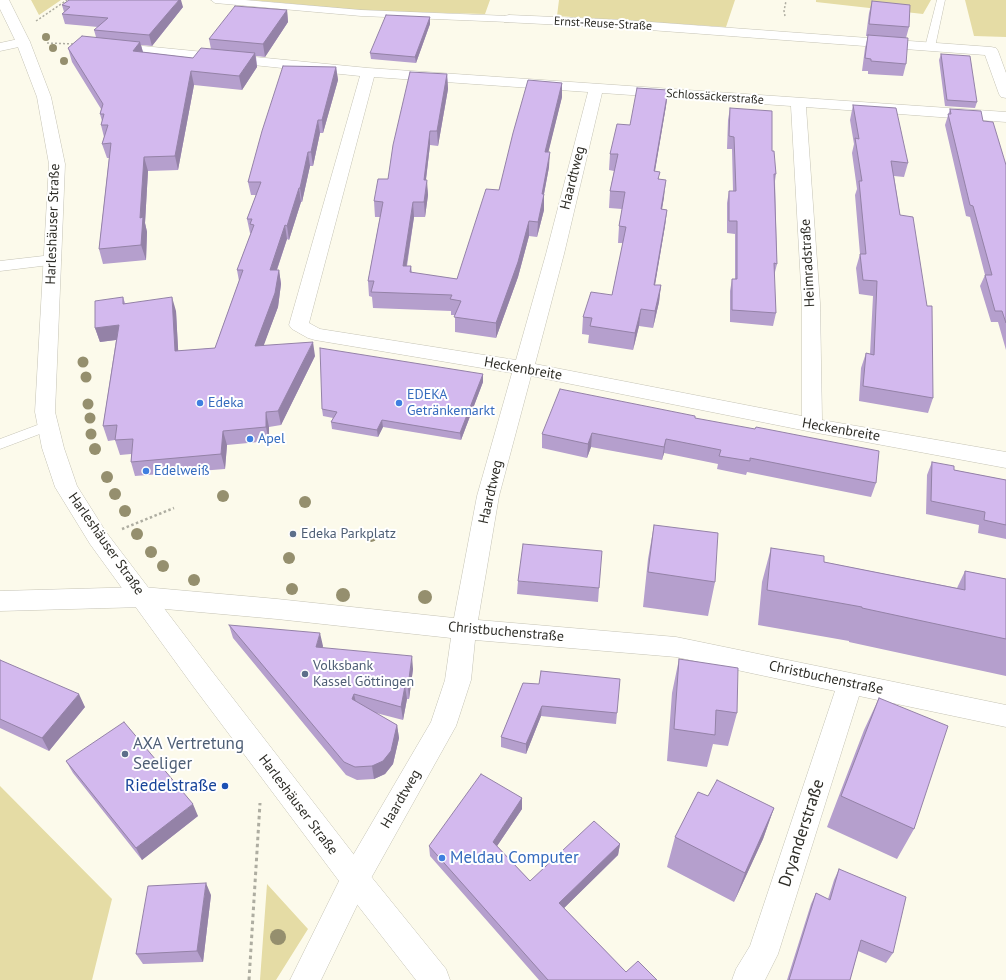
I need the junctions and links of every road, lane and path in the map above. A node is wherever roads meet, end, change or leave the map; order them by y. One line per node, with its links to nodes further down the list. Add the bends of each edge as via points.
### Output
1 (2, 0): 6 (street, Harleshäuser Straße)
2 (67, 0): 6 (path, via 40,18)
3 (215, 0): 5 (lane, Ernst-Reuse-Straße, via 361,13)
4 (941, 0): 9 (lane)
5 (509, 19): 9 (street, Ernst-Reuse-Straße, via 623,24)
6 (20, 36): 7 (path); 8 (street); 15 (street, Harleshäuser Straße, via 44,97 57,164)
7 (89, 45): 10 (street, Schlossäckerstraße)
8 (0, 47)
9 (930, 47): 12 (street, Ernst-Reuse-Straße, via 991,51)
10 (368, 72): 11 (street, Schlossäckerstraße); 17 (street, Heckenbreite, via 299,325 315,334)
11 (596, 88): 13 (street, Schlossäckerstraße); 17 (street, Haardtweg)
12 (1006, 94)
13 (798, 102): 14 (street, Schlossäckerstraße); 18 (street, Heimradstraße, via 811,303)
14 (1006, 117)
15 (52, 260): 16 (street); 19 (street, Harleshäuser Straße, via 45,412)
16 (0, 266)
17 (524, 368): 18 (street, Heckenbreite); 26 (street, Haardtweg, via 488,496)
18 (812, 425): 21 (street, Heckenbreite)
19 (48, 426): 20 (lane); 23 (street, Harleshäuser Straße, via 66,487)
20 (0, 444)
21 (1006, 460)
22 (174, 508): 23 (path)
23 (98, 538): 24 (street, Harleshäuser Straße)
24 (143, 597): 25 (street, Christbuchenstraße); 26 (street, Christbuchenstraße); 29 (street, Harleshäuser Straße)
25 (0, 601)
26 (464, 629): 27 (street, Christbuchenstraße, via 676,647); 30 (street, Haardtweg, via 458,680 443,726)
27 (850, 683): 28 (street, Christbuchenstraße); 34 (street, Dryanderstraße, via 763,954)
28 (1006, 716)
29 (263, 759): 30 (street, Harleshäuser Straße); 31 (path)
30 (355, 879): 32 (street); 33 (street, Harleshäuser Straße)
31 (249, 980)
32 (305, 980)
33 (435, 980)
34 (747, 980)

